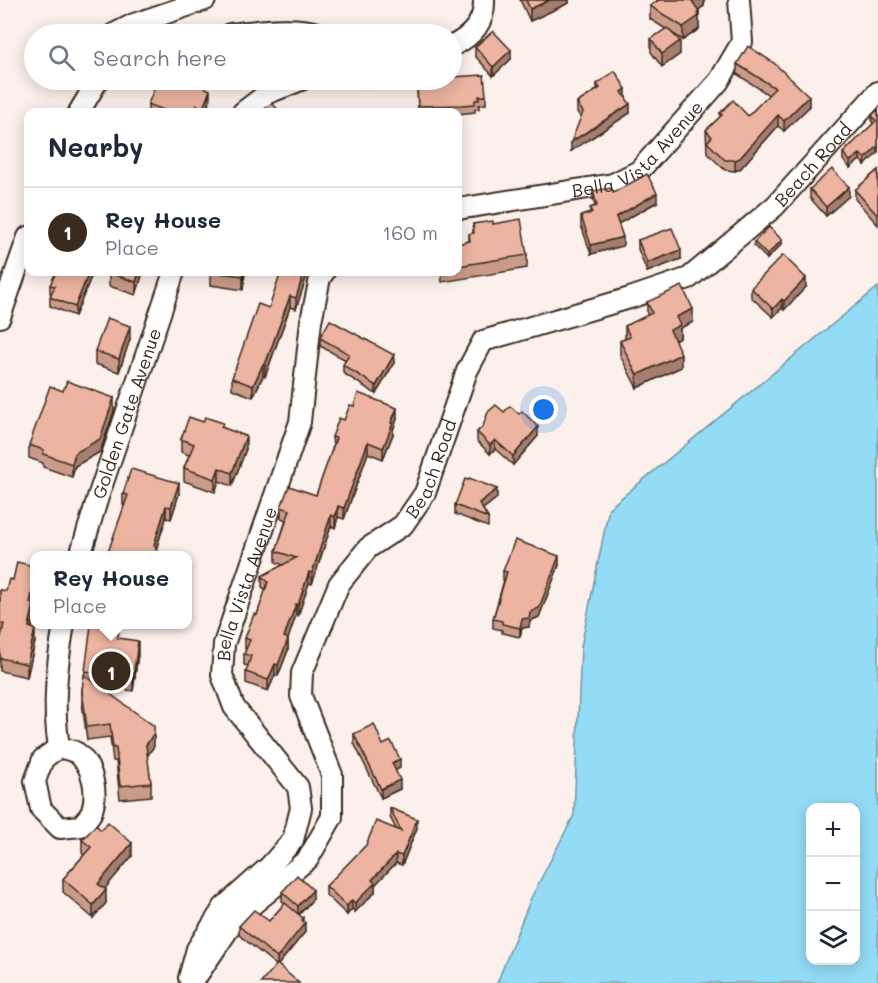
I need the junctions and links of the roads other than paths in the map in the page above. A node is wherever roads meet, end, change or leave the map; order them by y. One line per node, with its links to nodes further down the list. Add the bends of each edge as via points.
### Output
1 (205, 0): 4 (street)
2 (484, 0): 5 (street, via 480,23)
3 (739, 0): 13 (street, Bella Vista Avenue, via 742,42 718,81 639,171 613,184)
4 (134, 24)
5 (462, 42)
6 (80, 90): 10 (street)
7 (92, 90): 11 (street)
8 (276, 90): 12 (street)
9 (878, 92): 21 (street, Beach Road, via 775,206 689,278 483,341 467,371 425,493 403,525 368,548 339,584 302,673 301,696 332,775 332,817 308,859 236,918)
10 (74, 108)
11 (81, 108)
12 (248, 108)
13 (462, 208)
14 (24, 248): 17 (street)
15 (173, 276): 18 (street, Golden Gate Avenue)
16 (321, 276): 21 (street, Bella Vista Avenue, via 311,321 300,422 224,644 222,675 234,707 298,787 301,808 293,840 224,907 196,949)
17 (0, 317)
18 (81, 551)
19 (63, 629): 20 (street, via 56,672)
20 (59, 747)
21 (190, 983)

